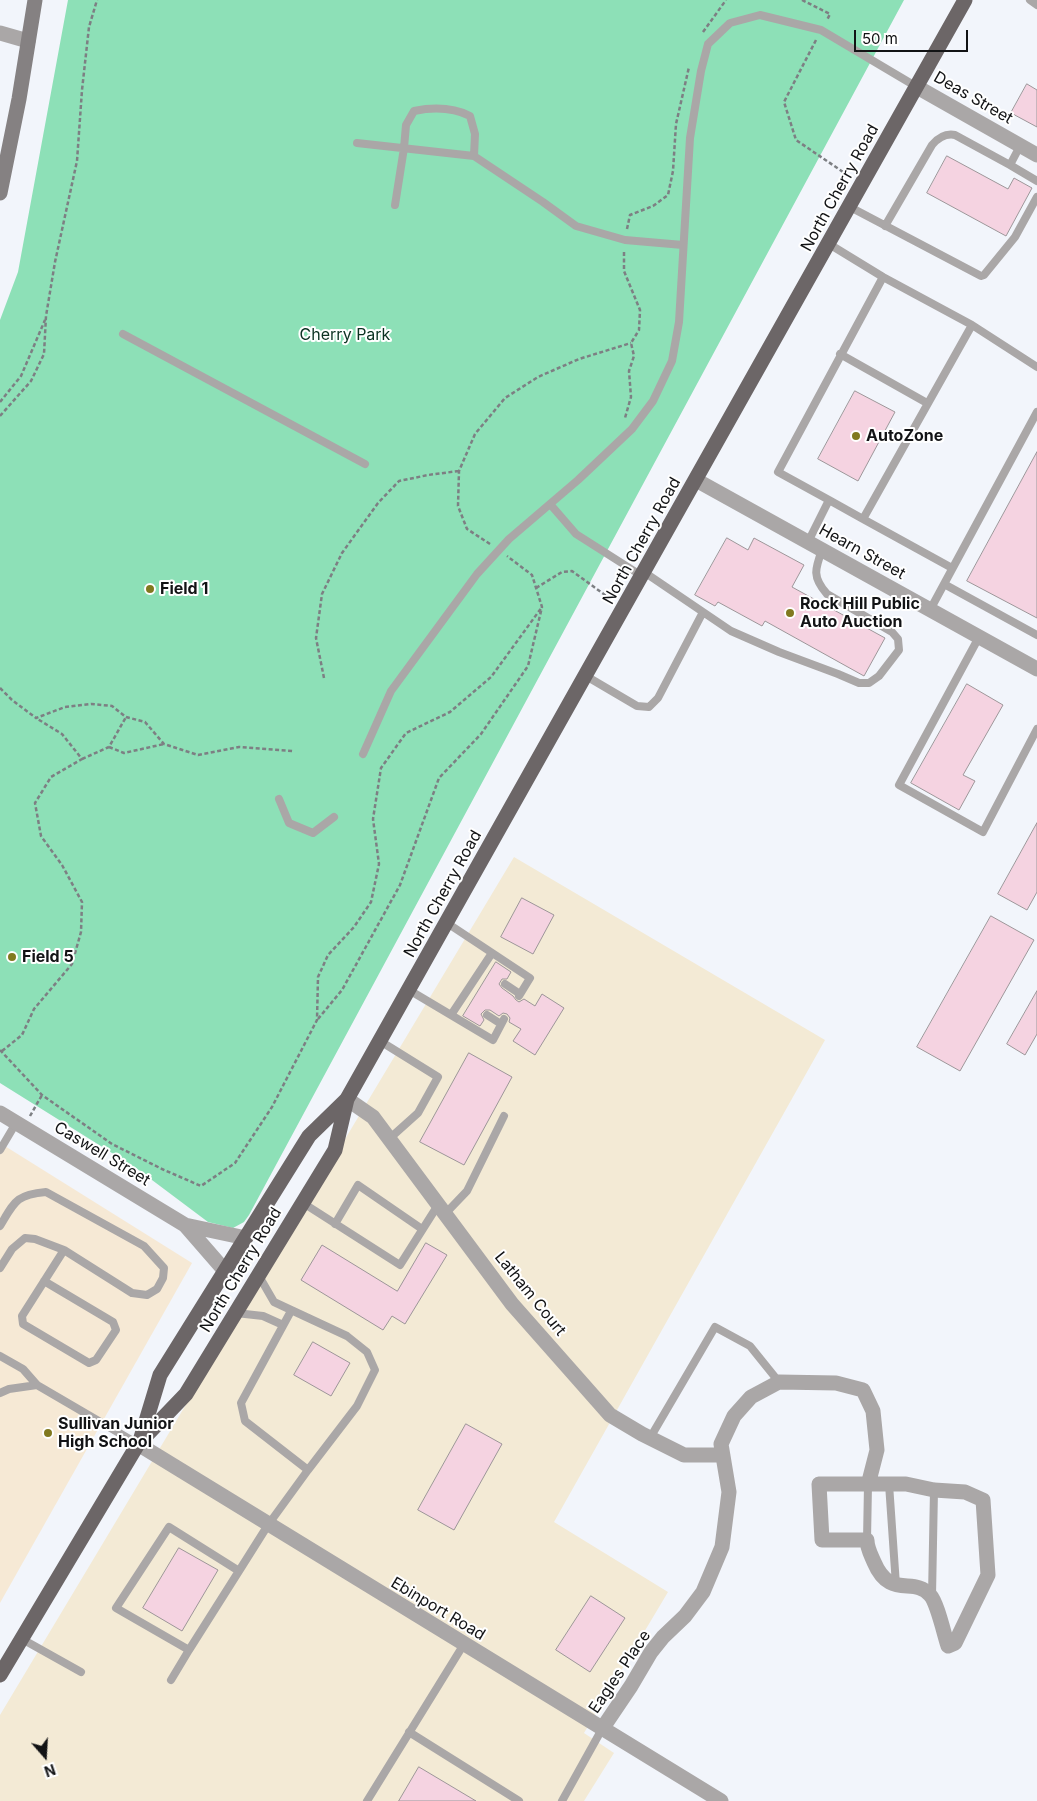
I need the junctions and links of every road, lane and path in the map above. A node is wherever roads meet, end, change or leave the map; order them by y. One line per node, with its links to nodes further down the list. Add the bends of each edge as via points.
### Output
1 (35, 0): 11 (street)
2 (97, 0): 31 (path, via 89,27 77,161)
3 (726, 0): 10 (path)
4 (802, 0): 8 (path, via 830,14)
5 (966, 0): 13 (main road, North Cherry Road)
6 (1030, 0): 7 (lane)
7 (1037, 5)
8 (821, 30): 13 (lane); 21 (path, via 784,102 796,140); 29 (lane, via 760,14 730,23 708,44 690,138)
9 (0, 33): 11 (street)
10 (702, 33)
11 (28, 41): 22 (street)
12 (689, 66): 27 (path, via 676,124 668,195 653,206 630,215)
13 (917, 87): 15 (street, Deas Street); 21 (main road, North Cherry Road)
14 (357, 143): 16 (lane)
15 (1020, 146): 17 (street, Deas Street); 19 (lane)
16 (404, 148): 18 (lane); 18 (lane, via 406,125 414,111 430,108 457,110 470,116 475,134); 24 (lane)
17 (1037, 155)
18 (474, 156): 27 (lane, via 576,226)
19 (1010, 165): 20 (lane); 26 (lane, via 955,135 941,137 932,145)
20 (1037, 180)
21 (862, 185): 25 (main road, North Cherry Road)
22 (0, 193)
23 (1037, 197): 26 (lane, via 1015,237 981,276)
24 (394, 205)
25 (850, 207): 26 (lane); 28 (main road, North Cherry Road)
26 (885, 226)
27 (625, 240): 29 (lane); 34 (path, via 624,271 640,310 640,330)
28 (829, 244): 30 (lane); 44 (main road, North Cherry Road)
29 (683, 245): 41 (lane, via 679,322 672,361 654,401)
30 (884, 276): 32 (lane); 35 (lane)
31 (46, 316): 37 (path, via 22,376); 40 (path, via 44,354 31,381)
32 (972, 325): 36 (lane); 38 (lane)
33 (123, 334): 42 (lane)
34 (631, 343): 41 (path, via 634,356 629,371 631,396); 43 (path, via 579,358 506,398 475,434)
35 (840, 354): 38 (lane); 45 (lane, via 778,472)
36 (1037, 367)
37 (0, 402)
38 (927, 403): 47 (lane)
39 (1037, 412): 51 (lane)
40 (0, 416)
41 (617, 444): 46 (lane)
42 (365, 464)
43 (459, 471): 49 (path, via 458,506 467,529); 63 (path, via 399,481 378,503 342,554 322,594 316,638)
44 (696, 480): 48 (street, Hearn Street); 52 (main road, North Cherry Road)
45 (829, 500): 47 (lane); 48 (lane)
46 (550, 504): 49 (lane); 52 (lane, via 576,534)
47 (863, 519): 51 (lane)
48 (808, 542): 50 (street, Hearn Street)
49 (499, 550): 54 (path, via 532,575); 71 (lane, via 477,574 391,691)
50 (822, 550): 57 (street, Hearn Street); 58 (lane, via 815,570 819,585 827,594 892,632 898,639 899,650 879,676 869,683 859,683 761,644 731,631)
51 (952, 568): 53 (lane)
52 (643, 574): 56 (main road, North Cherry Road); 58 (lane)
53 (944, 584): 57 (lane); 59 (lane)
54 (536, 588): 55 (path); 56 (path, via 562,572 572,570)
55 (542, 607): 85 (path, via 528,666 481,734 439,778 400,885 342,990); 85 (path, via 491,677 450,712 406,733 380,768 373,819 379,864 371,902 354,927 328,955 318,977)
56 (624, 608): 62 (main road, North Cherry Road)
57 (930, 610): 60 (street, Hearn Street)
58 (703, 612): 62 (lane, via 658,698 649,707 637,706)
59 (1037, 635)
60 (979, 637): 61 (street, Hearn Street); 67 (lane, via 899,785 983,832)
61 (1037, 669)
62 (586, 676): 75 (main road, North Cherry Road)
63 (324, 678)
64 (0, 688): 66 (path)
65 (126, 716): 66 (path, via 112,706 91,704 65,707); 68 (path, via 145,722); 69 (path)
66 (36, 718): 72 (path, via 62,734)
67 (1037, 729)
68 (164, 744): 69 (path, via 124,753); 70 (path, via 198,755 239,747)
69 (109, 748): 72 (path)
70 (293, 751)
71 (362, 754)
72 (82, 759): 87 (path, via 51,777 35,803 41,836 82,902 79,940 72,964 34,1010 22,1035)
73 (279, 799): 74 (lane, via 289,824 313,833)
74 (334, 817)
75 (447, 923): 76 (lane); 79 (main road, North Cherry Road)
76 (492, 953): 77 (lane, via 530,978 520,995); 78 (lane, via 485,971)
77 (505, 984)
78 (471, 985): 80 (lane); 81 (lane)
79 (409, 990): 83 (lane); 86 (main road, North Cherry Road)
80 (479, 990)
81 (462, 999): 82 (lane); 83 (lane)
82 (470, 1004)
83 (451, 1015): 84 (lane, via 492,1040 503,1022)
84 (487, 1015)
85 (317, 1020): 88 (path, via 272,1107 235,1163 201,1186 112,1144)
86 (380, 1041): 89 (main road, North Cherry Road); 93 (lane, via 438,1078 418,1113)
87 (1, 1051): 88 (path)
88 (42, 1095): 92 (path)
89 (348, 1099): 93 (street, Latham Court, via 373,1117); 95 (main road, North Cherry Road, via 336,1150); 101 (main road, North Cherry Road, via 309,1136)
90 (0, 1113): 92 (street, Caswell Street)
91 (504, 1116): 96 (lane, via 468,1191)
92 (20, 1125): 94 (lane); 98 (street, Caswell Street)
93 (389, 1139): 96 (street, Latham Court)
94 (0, 1150)
95 (302, 1203): 97 (lane); 105 (main road, North Cherry Road)
96 (441, 1209): 100 (lane); 114 (street, Latham Court, via 512,1304 610,1415)
97 (335, 1224): 100 (lane, via 400,1264); 100 (lane, via 358,1185)
98 (186, 1225): 101 (street, Caswell Street); 104 (street, Caswell Street)
99 (0, 1226): 102 (lane, via 16,1200 46,1192 144,1246 164,1268 163,1278 157,1289 147,1294 132,1293)
100 (422, 1229)
101 (246, 1238): 104 (main road, North Cherry Road)
102 (64, 1250): 103 (lane, via 25,1238 12,1249); 106 (lane)
103 (0, 1268)
104 (225, 1271): 115 (main road, North Cherry Road, via 160,1374)
105 (258, 1276): 107 (lane, via 274,1302); 108 (main road, North Cherry Road)
106 (44, 1281): 106 (lane, via 22,1316 23,1324 89,1363 96,1360 116,1330 113,1322)
107 (291, 1311): 109 (lane); 117 (lane, via 347,1336 368,1352 375,1370 357,1406)
108 (236, 1313): 109 (lane, via 263,1316); 115 (main road, North Cherry Road, via 186,1394)
109 (283, 1325): 117 (lane, via 241,1403 245,1421)
110 (0, 1356): 112 (lane, via 23,1369)
111 (779, 1382): 114 (lane, via 750,1346 715,1327); 116 (street, Eagles Place, via 751,1398 734,1416 721,1444); 119 (street, via 836,1383 863,1390 874,1411 877,1450)
112 (37, 1385): 113 (lane); 115 (lane)
113 (0, 1393)
114 (650, 1438): 116 (street, Latham Court, via 684,1455)
115 (138, 1444): 121 (street, Ebinport Road); 126 (main road, North Cherry Road)
116 (723, 1454): 132 (street, Eagles Place, via 729,1492 722,1546 703,1592 651,1652)
117 (308, 1470): 121 (lane)
118 (889, 1484): 119 (street); 120 (street); 124 (lane)
119 (868, 1485): 122 (lane); 122 (street, via 819,1484 822,1540)
120 (934, 1490): 125 (lane); 125 (street, via 965,1492 983,1500 988,1575 955,1643 948,1646)
121 (268, 1525): 123 (lane); 127 (street, Ebinport Road)
122 (867, 1540): 124 (street, via 878,1573 888,1583)
123 (239, 1571): 128 (lane); 128 (lane, via 169,1527 116,1608)
124 (896, 1585): 125 (street, via 925,1590)
125 (932, 1596)
126 (22, 1639): 129 (lane); 130 (main road, North Cherry Road)
127 (464, 1644): 132 (street, Ebinport Road); 133 (lane)
128 (190, 1650): 131 (lane)
129 (81, 1672)
130 (0, 1675)
131 (171, 1680)
132 (602, 1729): 136 (lane); 137 (street, Ebinport Road)
133 (409, 1732): 134 (lane); 135 (lane)
134 (367, 1801)
135 (519, 1801)
136 (562, 1801)
137 (721, 1801)

